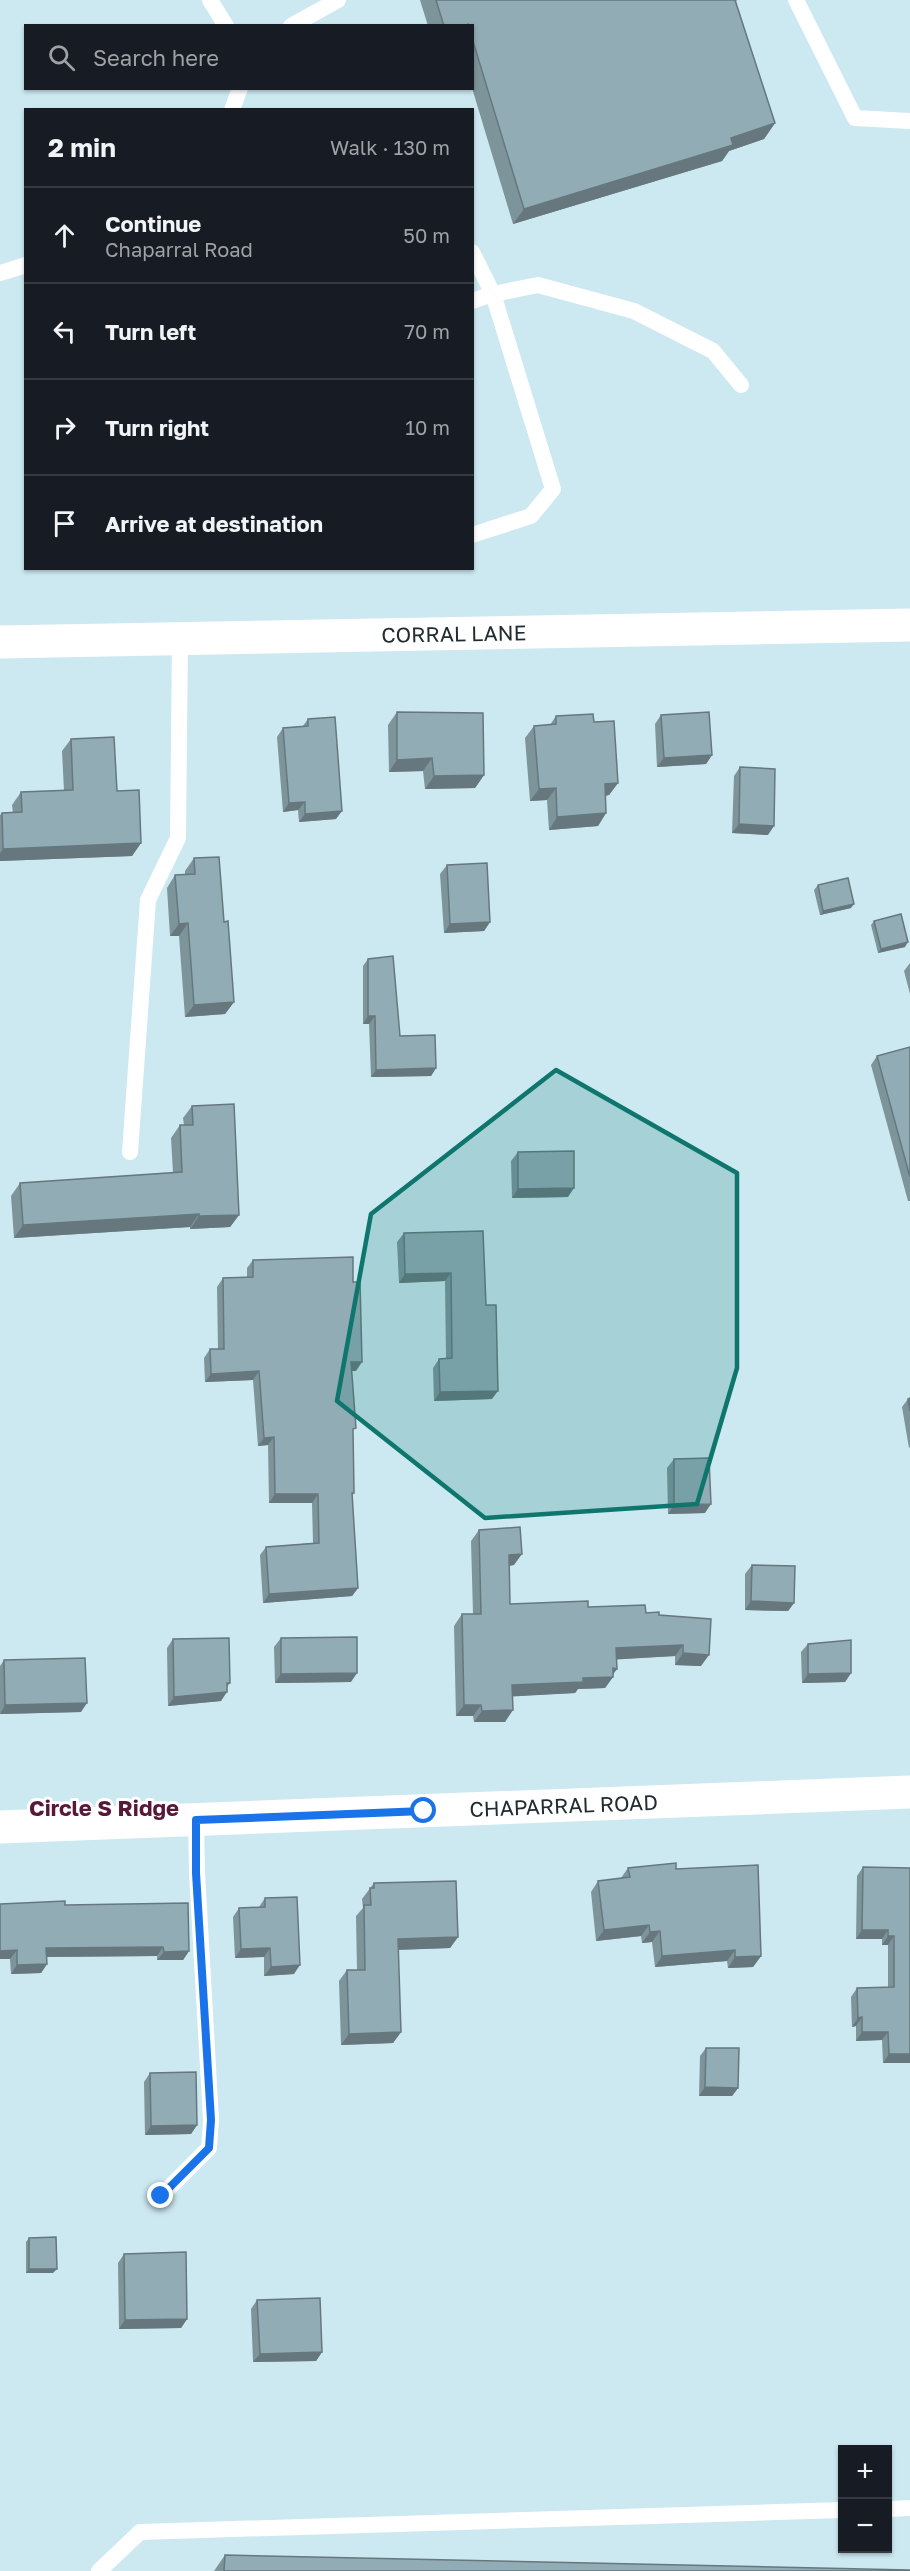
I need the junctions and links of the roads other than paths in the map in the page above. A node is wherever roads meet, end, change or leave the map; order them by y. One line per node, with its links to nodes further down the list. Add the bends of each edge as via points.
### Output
1 (210, 0): 4 (lane)
2 (338, 0): 5 (lane)
3 (796, 0): 8 (lane, via 855,118)
4 (225, 24)
5 (295, 24)
6 (239, 90): 7 (lane)
7 (233, 108)
8 (910, 121)
9 (474, 256): 12 (lane)
10 (24, 266): 11 (lane)
11 (0, 273)
12 (493, 294): 13 (lane); 14 (lane, via 538,285 634,311 713,351); 15 (lane, via 553,489 531,516)
13 (474, 300)
14 (741, 385)
15 (474, 534)
16 (910, 625): 17 (street, CORRAL LANE)
17 (180, 639): 18 (street, CORRAL LANE); 19 (lane, via 178,838 148,900)
18 (0, 642)
19 (130, 1152)
20 (910, 1792): 21 (street, CHAPARRAL ROAD)
21 (196, 1820): 22 (street, CHAPARRAL ROAD); 23 (lane, via 210,2139 209,2148)
22 (0, 1827)
23 (161, 2196)
24 (910, 2508): 25 (lane)
25 (892, 2509)
26 (838, 2510): 27 (lane, via 140,2532)
27 (99, 2571)

